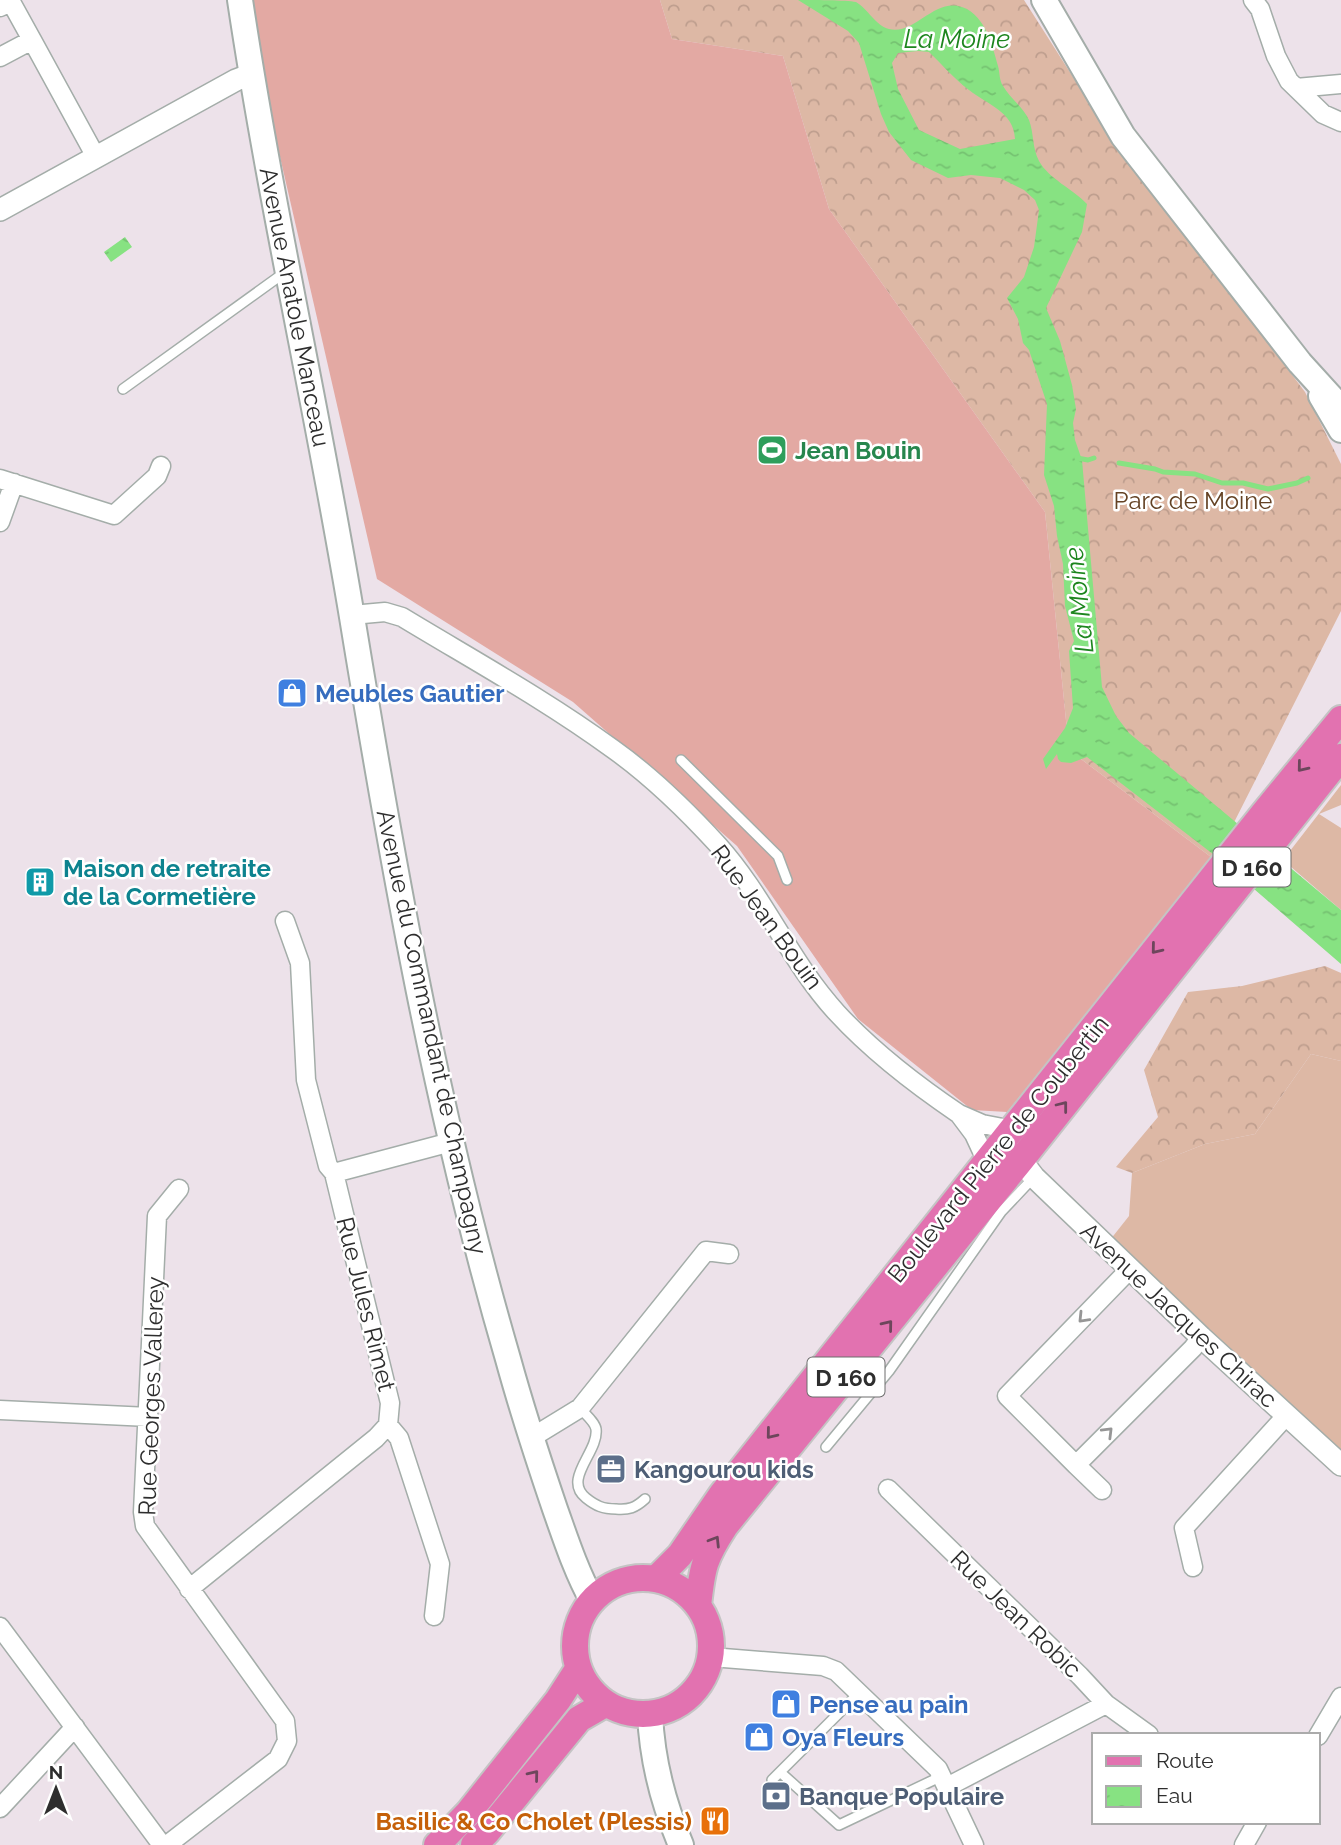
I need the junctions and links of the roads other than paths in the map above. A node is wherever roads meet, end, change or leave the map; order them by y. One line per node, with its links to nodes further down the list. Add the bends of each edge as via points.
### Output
1 (240, 0): 7 (main road, Avenue Anatole Manceau)
2 (1045, 0): 14 (main road, via 1123,135)
3 (1253, 0): 9 (street, via 1276,56)
4 (0, 7): 5 (street, via 11,2)
5 (32, 40): 6 (street); 11 (street)
6 (0, 57)
7 (252, 74): 11 (street); 13 (main road, Avenue Anatole Manceau)
8 (1341, 85): 9 (street)
9 (1296, 88): 10 (street, via 1324,114)
10 (1341, 122)
11 (96, 157): 12 (street)
12 (0, 210)
13 (288, 271): 15 (lane); 21 (main road, Avenue Anatole Manceau)
14 (1300, 363): 16 (main road); 17 (main road)
15 (123, 389)
16 (1341, 408)
17 (1341, 430)
18 (161, 466): 19 (street, via 158,476 114,515)
19 (7, 481): 20 (street)
20 (0, 522)
21 (352, 615): 28 (street, Rue Jean Bouin, via 385,612 402,617 614,749 670,796 720,847 836,1012 922,1088); 30 (main road, Avenue du Commandant de Champagny, via 390,841)
22 (1341, 719): 26 (main road, Boulevard Pierre de Coubertin / D 160, one-way to 26, via 1263,814)
23 (1341, 757): 26 (main road, Boulevard Pierre de Coubertin / D 160, via 1289,822)
24 (681, 760): 25 (lane, via 778,856)
25 (787, 880)
26 (1208, 904): 29 (main road, Boulevard Pierre de Coubertin / D 160, one-way to 29); 32 (main road, Boulevard Pierre de Coubertin / D 160, one-way to 26)
27 (285, 921): 33 (street, Rue Jules Rimet, via 300,963 306,1080 328,1166)
28 (959, 1114): 29 (street, Rue Jean Bouin); 31 (street, Rue Jean Bouin)
29 (1013, 1130): 31 (main road, Boulevard Pierre de Coubertin / D 160)
30 (451, 1143): 33 (street); 43 (main road, Avenue du Commandant de Champagny)
31 (987, 1162): 51 (main road, Boulevard Pierre de Coubertin / D 160, one-way to 51, via 722,1494 680,1555)
32 (1027, 1168): 36 (street, Avenue Jacques Chirac); 44 (lane, via 889,1371); 54 (main road, Boulevard Pierre de Coubertin / D 160, one-way to 32, via 707,1554 725,1526)
33 (334, 1173): 42 (street, Rue Jules Rimet, via 390,1403)
34 (179, 1189): 41 (street, Rue Georges Vallerey, via 158,1216)
35 (729, 1254): 38 (street, via 706,1251)
36 (1130, 1269): 37 (street, Avenue Jacques Chirac); 45 (street, one-way to 45, via 1007,1396)
37 (1201, 1336): 40 (street, Avenue Jacques Chirac); 45 (street, one-way to 37)
38 (580, 1408): 43 (street); 49 (lane, via 596,1431 577,1485 582,1495 595,1506 608,1509 627,1510)
39 (0, 1410): 41 (street)
40 (1286, 1416): 46 (street, Avenue Jacques Chirac); 50 (street, via 1184,1528)
41 (149, 1417): 52 (street, Rue Georges Vallerey, via 145,1526)
42 (388, 1425): 52 (street, Rue Jules Rimet); 55 (street, via 400,1438 440,1564)
43 (531, 1438): 53 (main road, Avenue du Commandant de Champagny, via 578,1575)
44 (826, 1447)
45 (1076, 1465): 48 (street)
46 (1341, 1465)
47 (888, 1489): 62 (street, Rue Jean Robic)
48 (1102, 1490)
49 (645, 1499)
50 (1193, 1567)
51 (656, 1579): 53 (main road, via 633,1579 611,1586); 54 (main road, via 680,1589)
52 (189, 1589): 72 (street, Rue Georges Vallerey, via 285,1721 287,1741 278,1759)
53 (592, 1600): 58 (main road, via 576,1632)
54 (698, 1606): 57 (main road, via 710,1630)
55 (434, 1616)
56 (0, 1627): 64 (street)
57 (711, 1657): 59 (street, via 823,1666); 63 (main road, via 704,1678 690,1696 672,1709)
58 (578, 1669): 61 (main road, via 589,1689); 73 (main road, via 468,1813)
59 (860, 1692): 67 (lane); 69 (street, via 938,1769)
60 (1341, 1697): 66 (street)
61 (605, 1704): 63 (main road, via 626,1713); 74 (main road, one-way to 61, via 579,1719)
62 (1106, 1704): 65 (street, Rue Jean Robic); 69 (street)
63 (650, 1714): 75 (main road, via 658,1779)
64 (75, 1727): 70 (street); 72 (street)
65 (1146, 1733)
66 (1320, 1733)
67 (780, 1772): 68 (lane); 69 (lane, via 839,1825)
68 (772, 1780)
69 (944, 1782): 76 (street)
70 (0, 1808)
71 (1256, 1824): 77 (street)
72 (164, 1845)
73 (437, 1845)
74 (474, 1845)
75 (681, 1845)
76 (974, 1845)
77 (1244, 1845)

